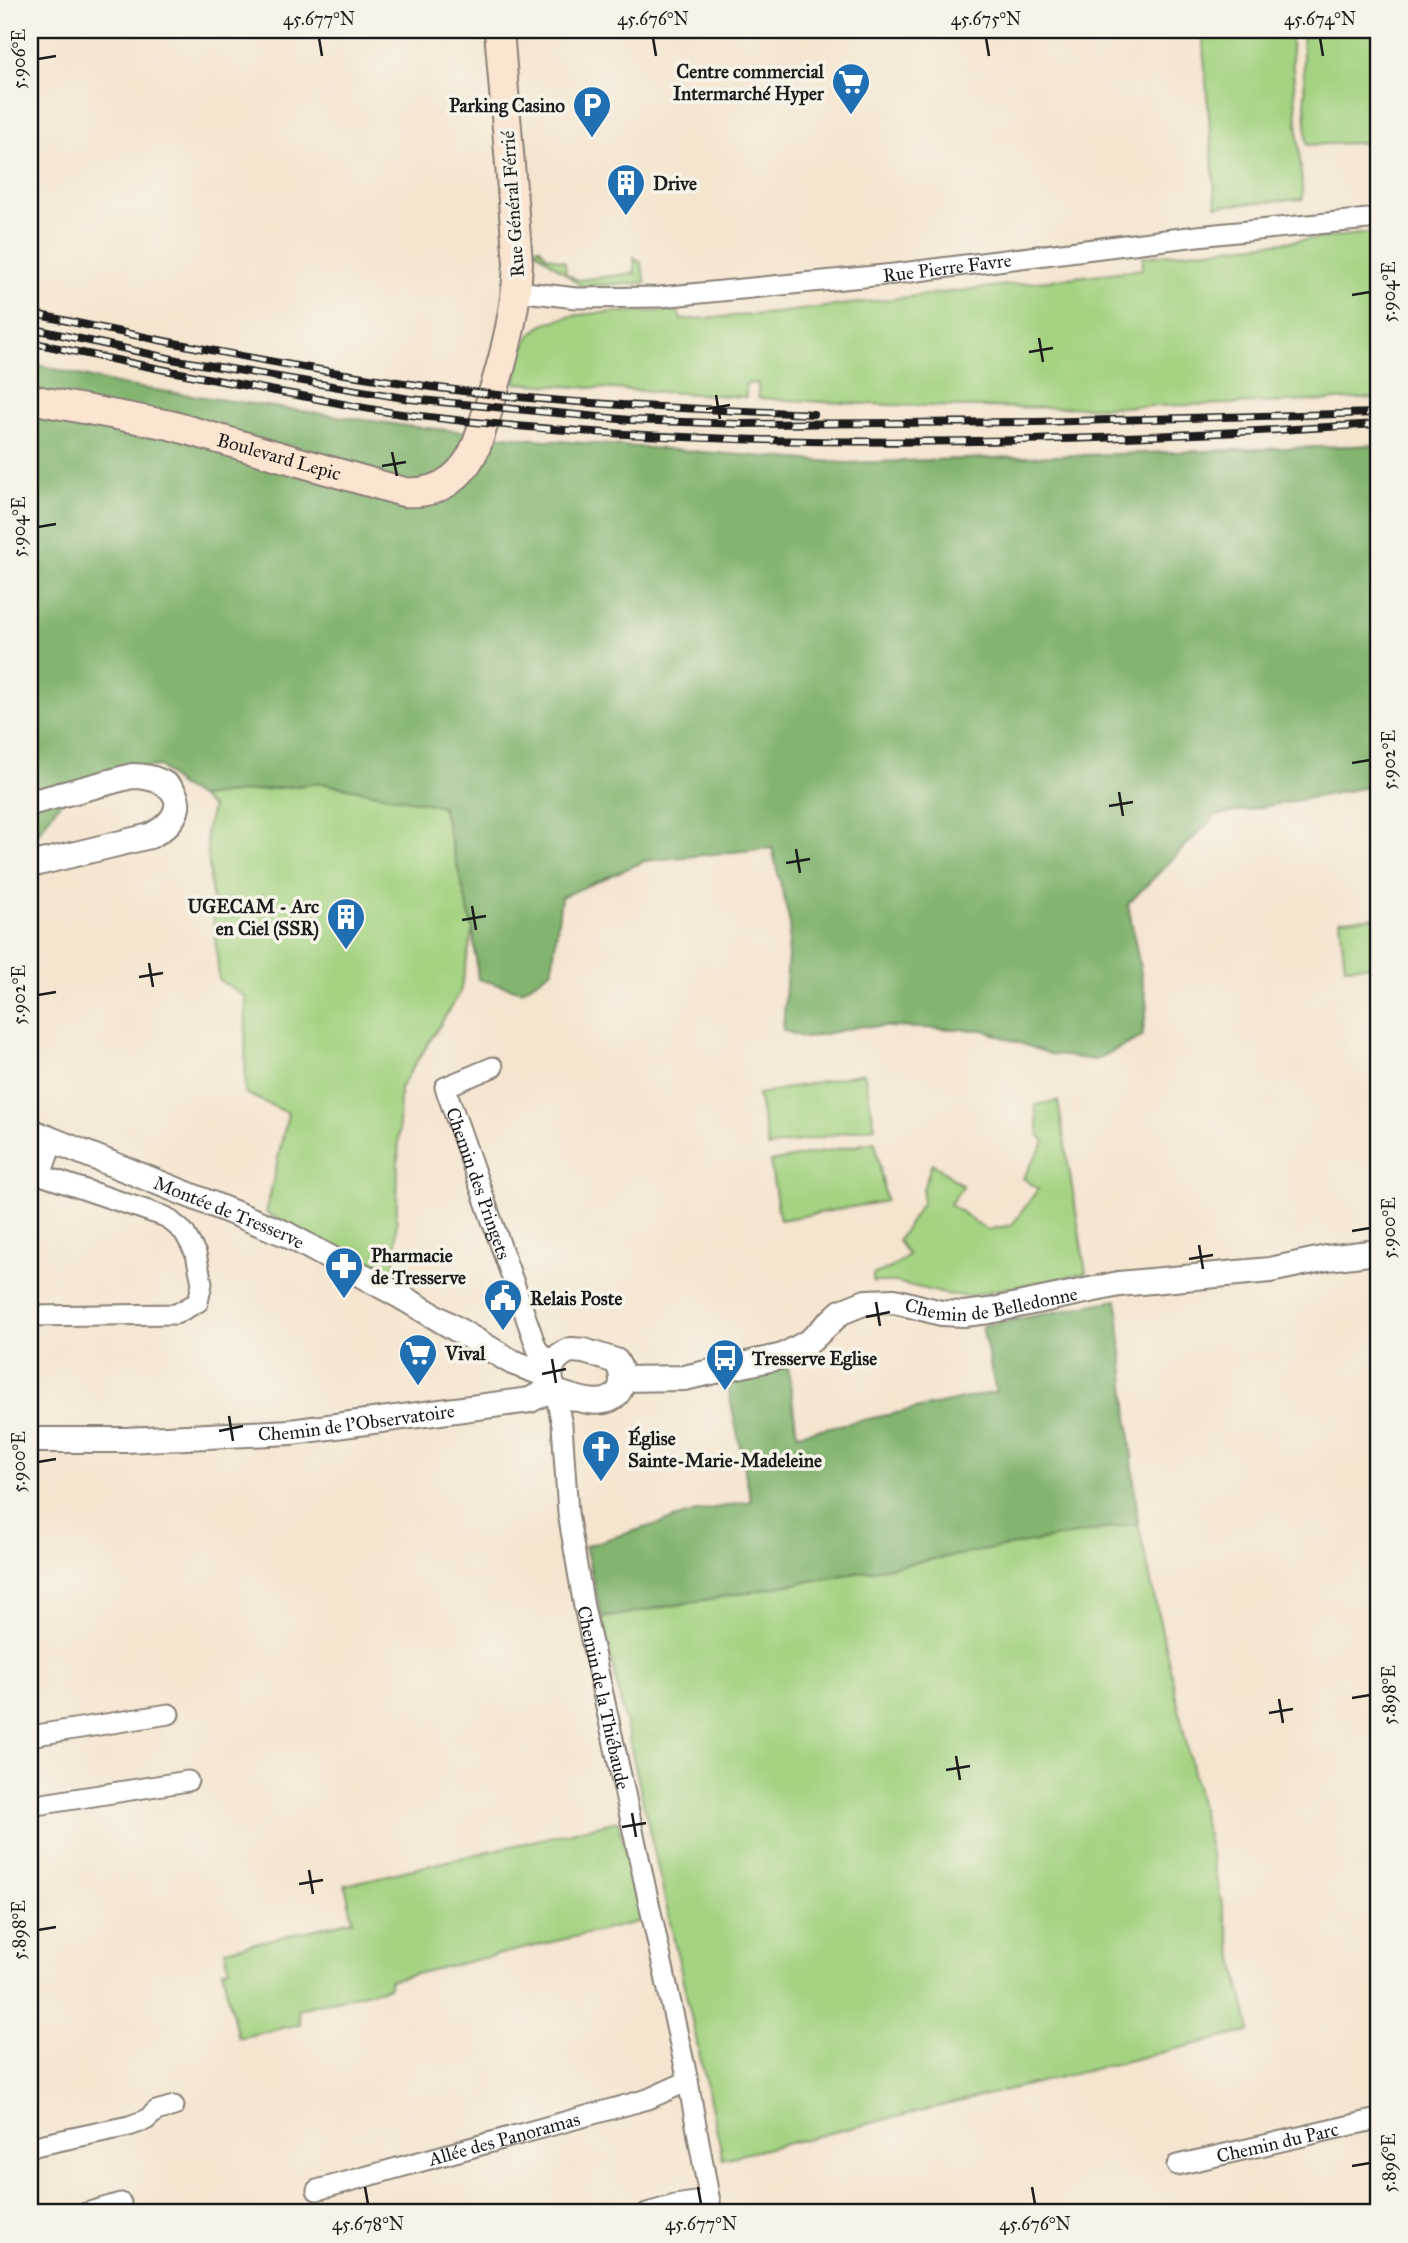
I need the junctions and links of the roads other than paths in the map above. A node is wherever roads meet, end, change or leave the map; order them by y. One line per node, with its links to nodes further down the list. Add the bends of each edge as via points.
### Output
1 (499, 30): 3 (main road, Rue Général Férrié)
2 (1378, 218): 3 (street, Rue Pierre Favre, via 660,297 576,298)
3 (517, 292): 5 (main road, Rue Général Férrié)
4 (30, 399): 5 (main road, Boulevard Lepic, via 170,425 416,493 446,484 462,471 475,451)
5 (486, 416)
6 (30, 803): 7 (street, via 132,776 167,783 177,801 171,821 150,836)
7 (30, 865)
8 (493, 1067): 14 (street, Chemin des Pringets, via 445,1087 537,1349)
9 (30, 1131): 10 (street, Montée de Tresserve)
10 (53, 1141): 12 (street, Montée de Tresserve, via 41,1175 166,1217 184,1232 196,1254 202,1283 198,1302 176,1314); 14 (street, Montée de Tresserve, via 286,1234)
11 (1378, 1252): 13 (street, Chemin de Belledonne, via 1270,1270 1119,1284 964,1314 895,1301 866,1302 841,1312 810,1340 783,1356 684,1378)
12 (30, 1316)
13 (623, 1379): 14 (street, via 618,1393 608,1400); 14 (street, Chemin de l'Observatoire, via 617,1361 584,1351 563,1353)
14 (557, 1384): 15 (street, Chemin de l'Observatoire, via 530,1400 291,1432); 20 (street, Chemin de la Thiébaude, via 568,1513 584,1607)
15 (30, 1440)
16 (169, 1714): 17 (street)
17 (30, 1736)
18 (188, 1781): 19 (street)
19 (30, 1806)
20 (688, 2081): 25 (street, Allée des Panoramas, via 648,2099); 27 (street, Chemin de la Thiébaude)
21 (174, 2106): 23 (street, via 156,2110 146,2120 129,2126)
22 (1378, 2119): 24 (street, Chemin du Parc)
23 (30, 2147)
24 (1177, 2165)
25 (317, 2190)
26 (121, 2203): 28 (street)
27 (710, 2207): 29 (street, via 675,2205)
28 (86, 2213)
29 (647, 2213)

